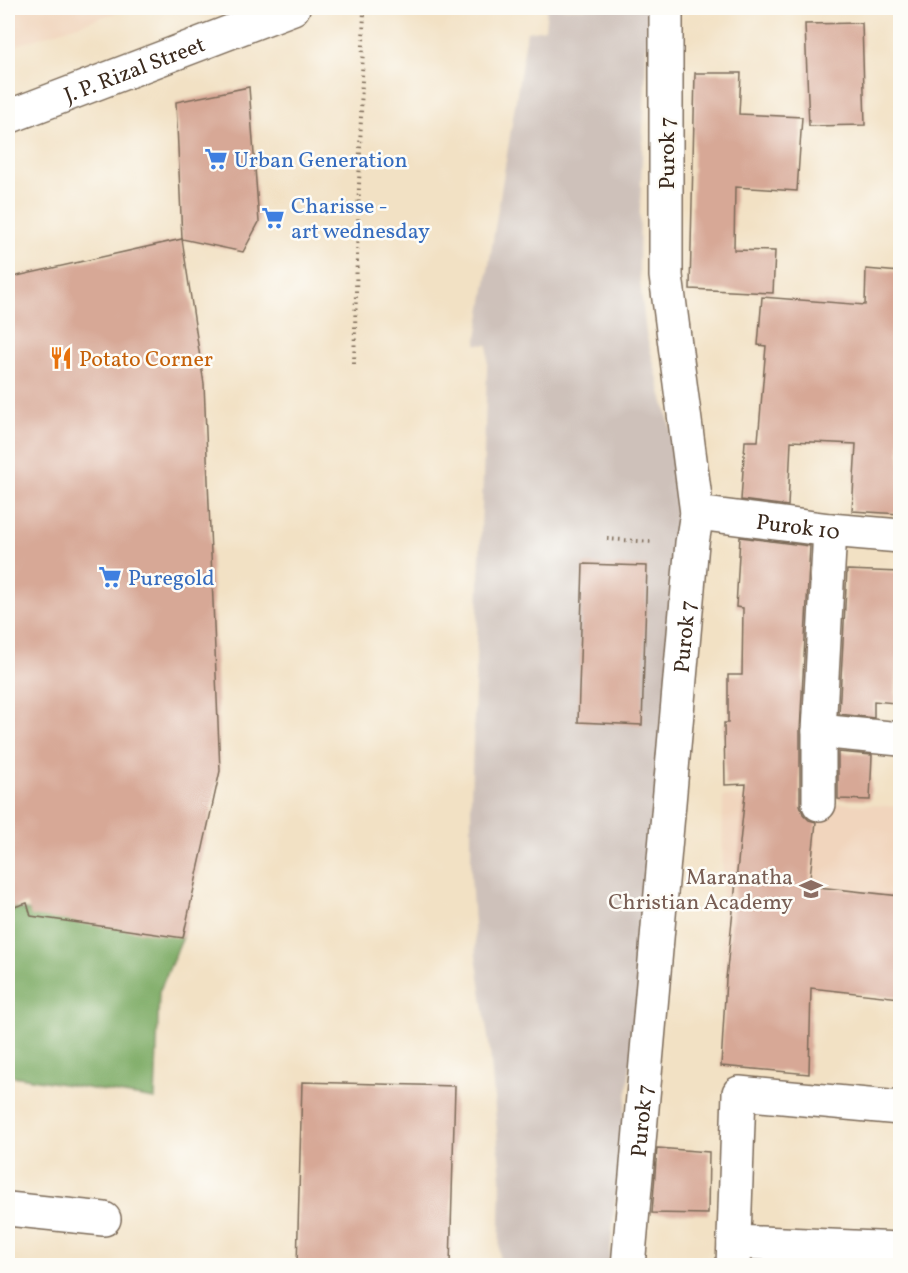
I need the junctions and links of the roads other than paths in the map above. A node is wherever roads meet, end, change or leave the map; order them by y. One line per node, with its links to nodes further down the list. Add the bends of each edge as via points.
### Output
1 (293, 8): 3 (street, J. P. Rizal Street)
2 (666, 8): 4 (street, Purok 7, via 666,276)
3 (8, 117)
4 (697, 513): 5 (street, Purok 10); 15 (street, Purok 7)
5 (830, 530): 6 (street, Purok 10); 7 (street)
6 (900, 536)
7 (819, 731): 8 (street); 9 (street)
8 (900, 739)
9 (819, 804)
10 (900, 1108): 14 (street, via 739,1093)
11 (8, 1209): 12 (street)
12 (104, 1219)
13 (900, 1249): 14 (street)
14 (733, 1254)
15 (628, 1266)

